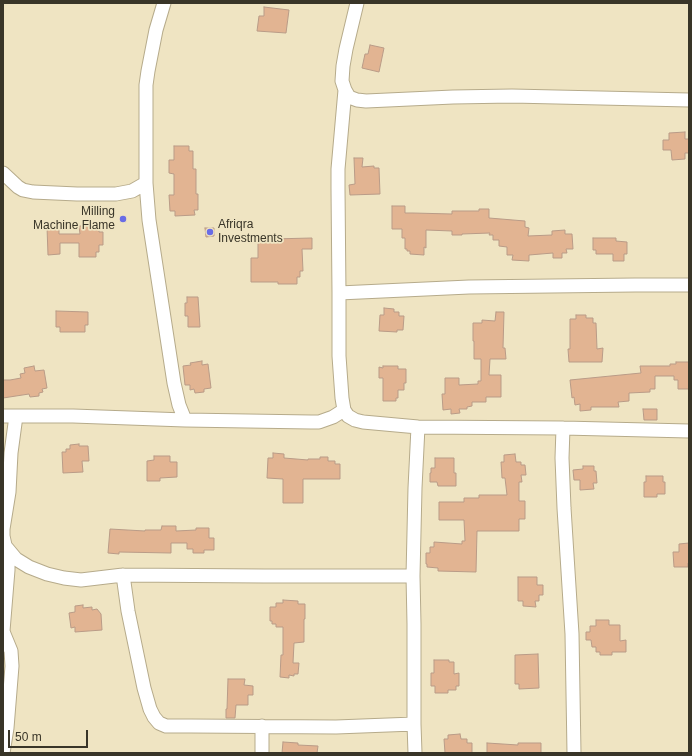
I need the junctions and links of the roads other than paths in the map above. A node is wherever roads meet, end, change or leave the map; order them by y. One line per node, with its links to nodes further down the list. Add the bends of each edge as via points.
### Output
1 (164, 3): 6 (street, via 156,30 146,85)
2 (357, 3): 3 (street, via 343,66 342,81)
3 (345, 90): 4 (street, via 349,97 366,101 512,96); 8 (street, via 338,176)
4 (689, 100)
5 (3, 173): 6 (street, via 23,190 33,192 116,194 132,191)
6 (146, 183): 11 (street, via 149,220 174,383)
7 (689, 285): 8 (street, via 469,287)
8 (339, 293): 9 (street, via 340,385)
9 (344, 410): 11 (street, via 319,422); 12 (street, via 348,416 363,422)
10 (10, 416): 11 (street); 15 (street, via 9,492 3,529)
11 (185, 420)
12 (418, 427): 13 (street); 17 (street)
13 (563, 428): 14 (street); 23 (street, via 562,458 571,615)
14 (689, 431)
15 (6, 547): 16 (street, via 23,564 47,574 81,580); 20 (street, via 8,570 3,627 12,651 12,666)
16 (123, 575): 17 (street); 19 (street, via 144,688 150,709 159,723 166,726)
17 (413, 576): 18 (street)
18 (414, 724): 19 (street); 22 (street)
19 (262, 726): 21 (street)
20 (3, 753)
21 (262, 753)
22 (414, 753)
23 (574, 753)

